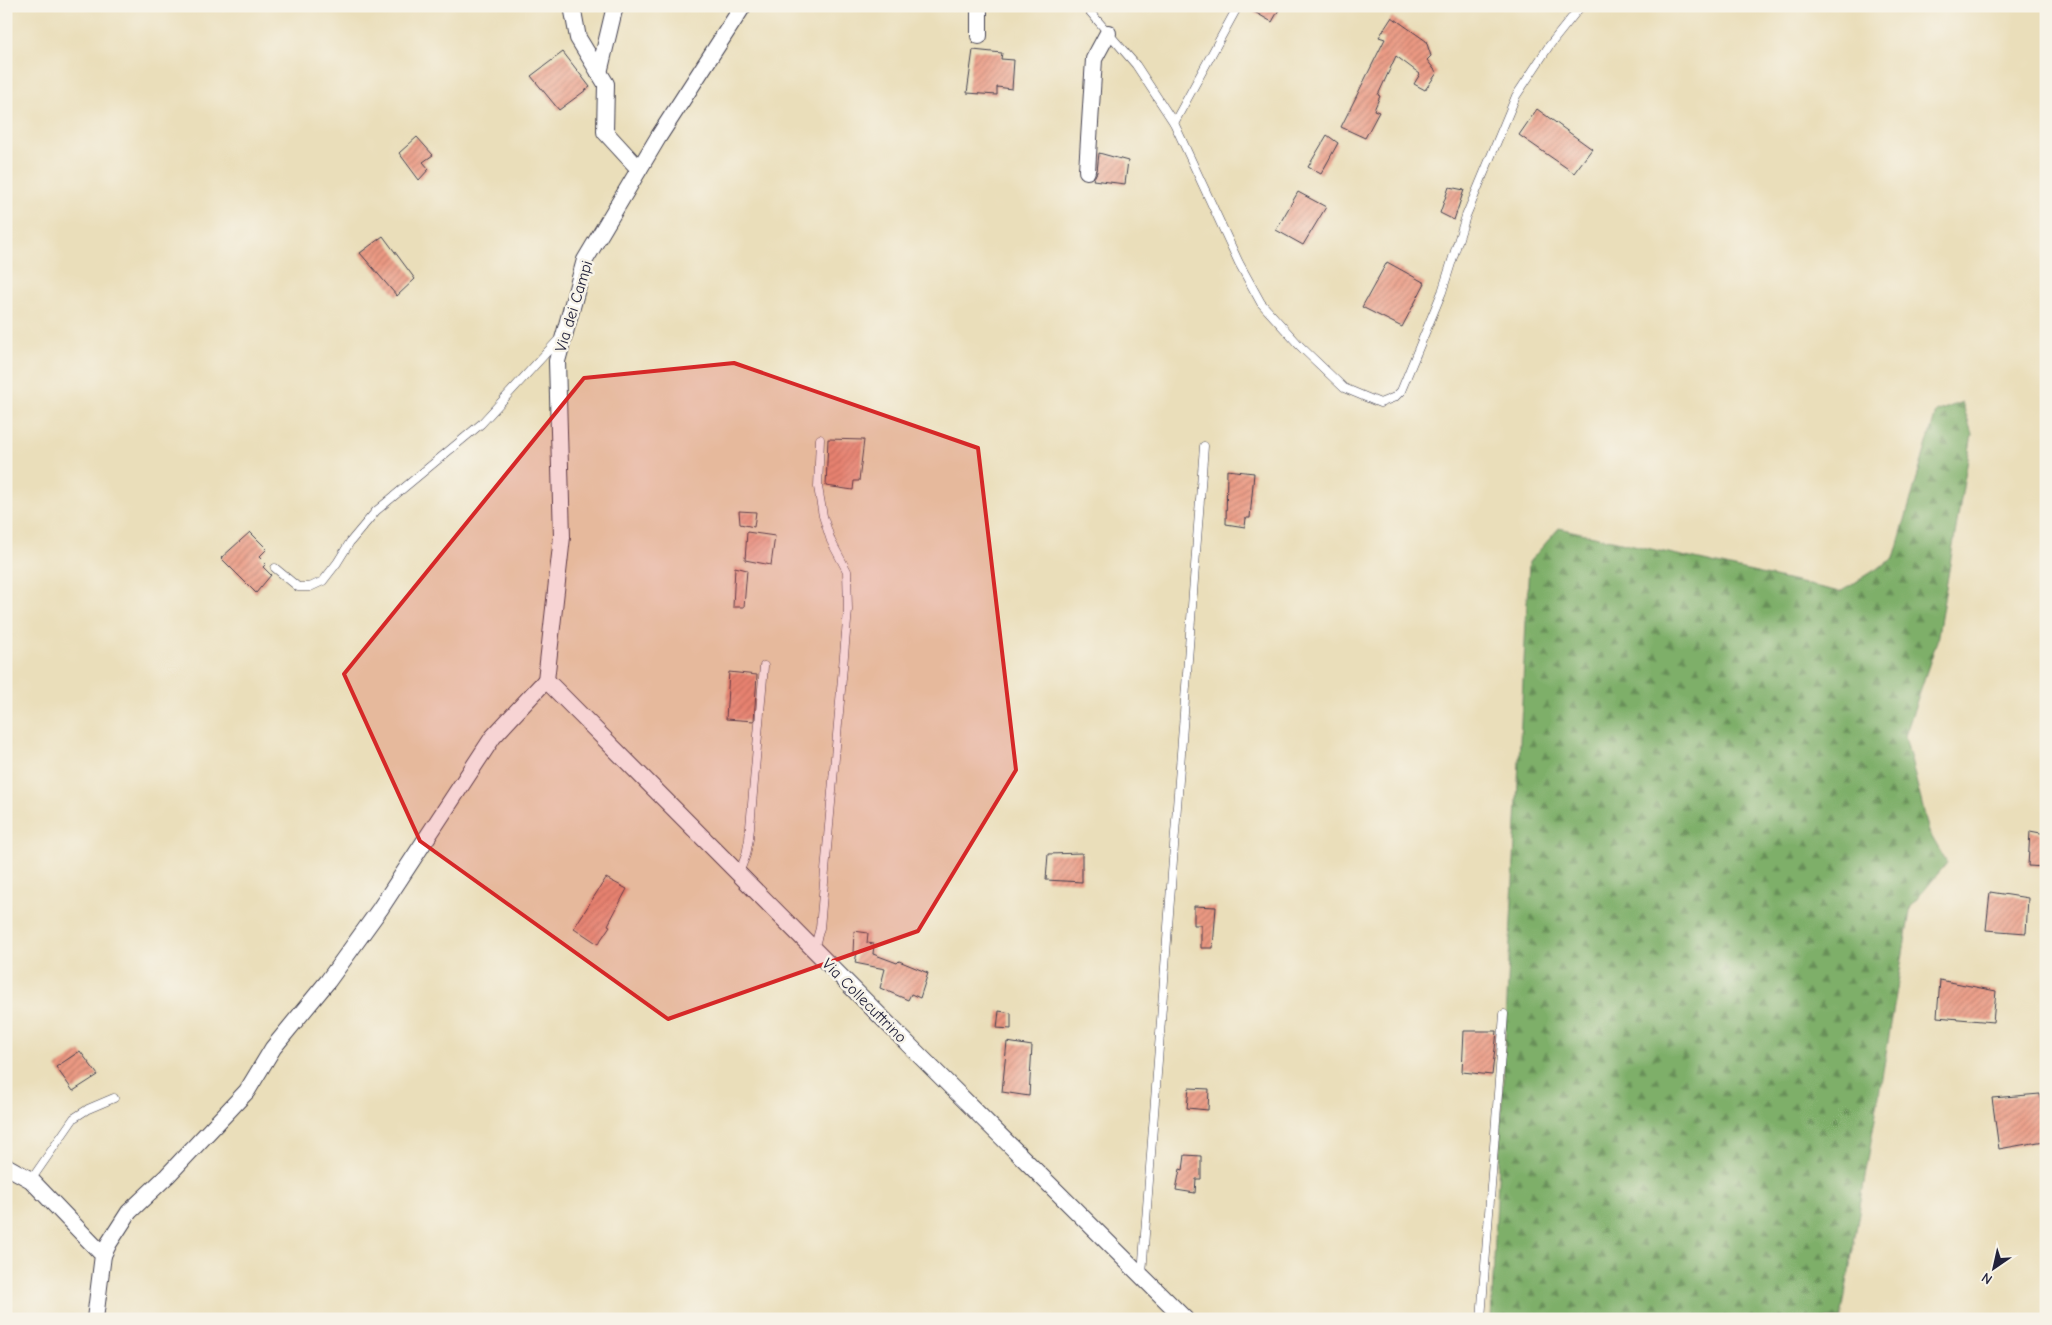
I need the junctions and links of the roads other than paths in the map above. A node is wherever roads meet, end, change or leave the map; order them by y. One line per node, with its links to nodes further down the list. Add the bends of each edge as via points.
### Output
1 (572, 6): 10 (street, via 578,38)
2 (615, 6): 10 (street)
3 (743, 6): 12 (street, Via dei Campi)
4 (979, 6): 9 (street)
5 (1085, 6): 8 (lane)
6 (1238, 6): 11 (lane)
7 (1581, 6): 11 (lane, via 1516,96 1466,216 1442,292 1402,391 1395,398 1380,403 1344,388 1261,303)
8 (1108, 33): 11 (lane, via 1136,65); 13 (street, via 1094,59)
9 (979, 36)
10 (600, 73): 12 (street, via 606,84 605,132)
11 (1174, 123)
12 (639, 169): 14 (street, Via dei Campi, via 585,260)
13 (1087, 171)
14 (565, 333): 17 (lane, via 481,424 376,511 323,580 310,587 298,587); 19 (street, Via dei Campi, via 557,360 562,538)
15 (820, 439): 21 (lane, via 818,486 830,541 847,571 848,610 820,928)
16 (1204, 446): 27 (lane)
17 (275, 568)
18 (764, 666): 20 (lane, via 749,839)
19 (546, 680): 20 (street, Via Collecuttrino); 26 (street, via 493,736 380,909 328,981 273,1048 247,1091 129,1212)
20 (739, 873): 21 (street, Via Collecuttrino)
21 (814, 949): 27 (street, Via Collecuttrino)
22 (1504, 1014): 30 (lane)
23 (114, 1098): 25 (lane, via 74,1118)
24 (6, 1166): 25 (street)
25 (31, 1180): 26 (street)
26 (103, 1256): 28 (street)
27 (1142, 1274): 29 (street, Via Collecuttrino)
28 (95, 1319)
29 (1185, 1319)
30 (1481, 1319)

